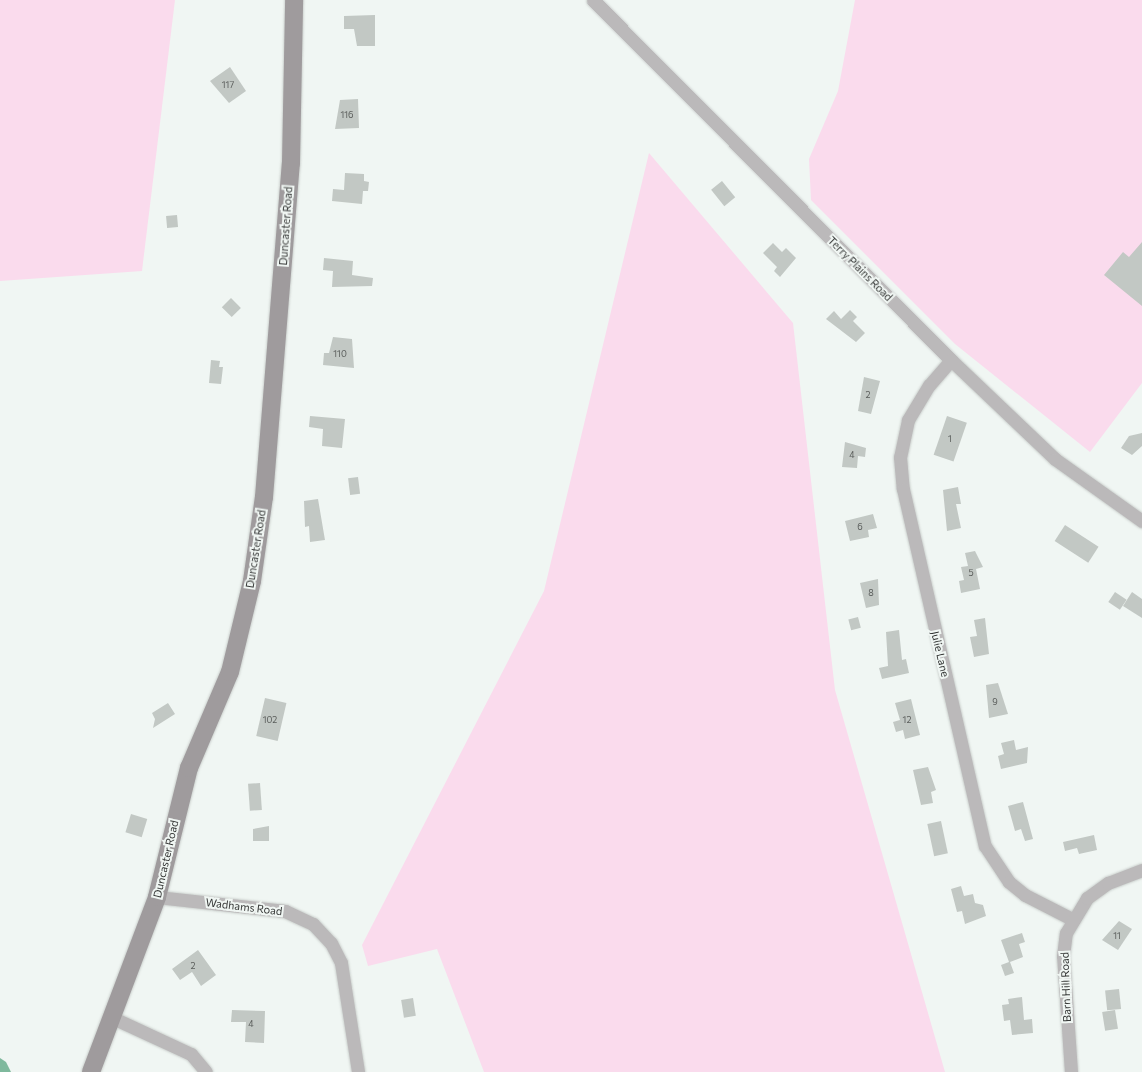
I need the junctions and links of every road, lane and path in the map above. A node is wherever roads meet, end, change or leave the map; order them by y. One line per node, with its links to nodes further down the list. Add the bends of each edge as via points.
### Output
1 (294, 0): 6 (street, Duncaster Road, via 290,171 264,497 252,581 230,672 189,768)
2 (593, 0): 3 (street, Terry Plains Road)
3 (951, 360): 4 (street, Terry Plains Road, via 1055,458); 7 (street, Julie Lane, via 929,385 908,420 900,458 903,489 985,846 1009,882 1025,895)
4 (1142, 521)
5 (1142, 870): 7 (street, Barn Hill Road, via 1108,883 1087,898)
6 (157, 897): 8 (street, Duncaster Road); 11 (street, Wadhams Road, via 285,911 313,924 331,943 341,963)
7 (1072, 919): 12 (street, Barn Hill Road, via 1063,956)
8 (114, 1018): 9 (street, Duncaster Road); 10 (street, via 191,1054)
9 (90, 1072)
10 (206, 1072)
11 (358, 1072)
12 (1071, 1072)

